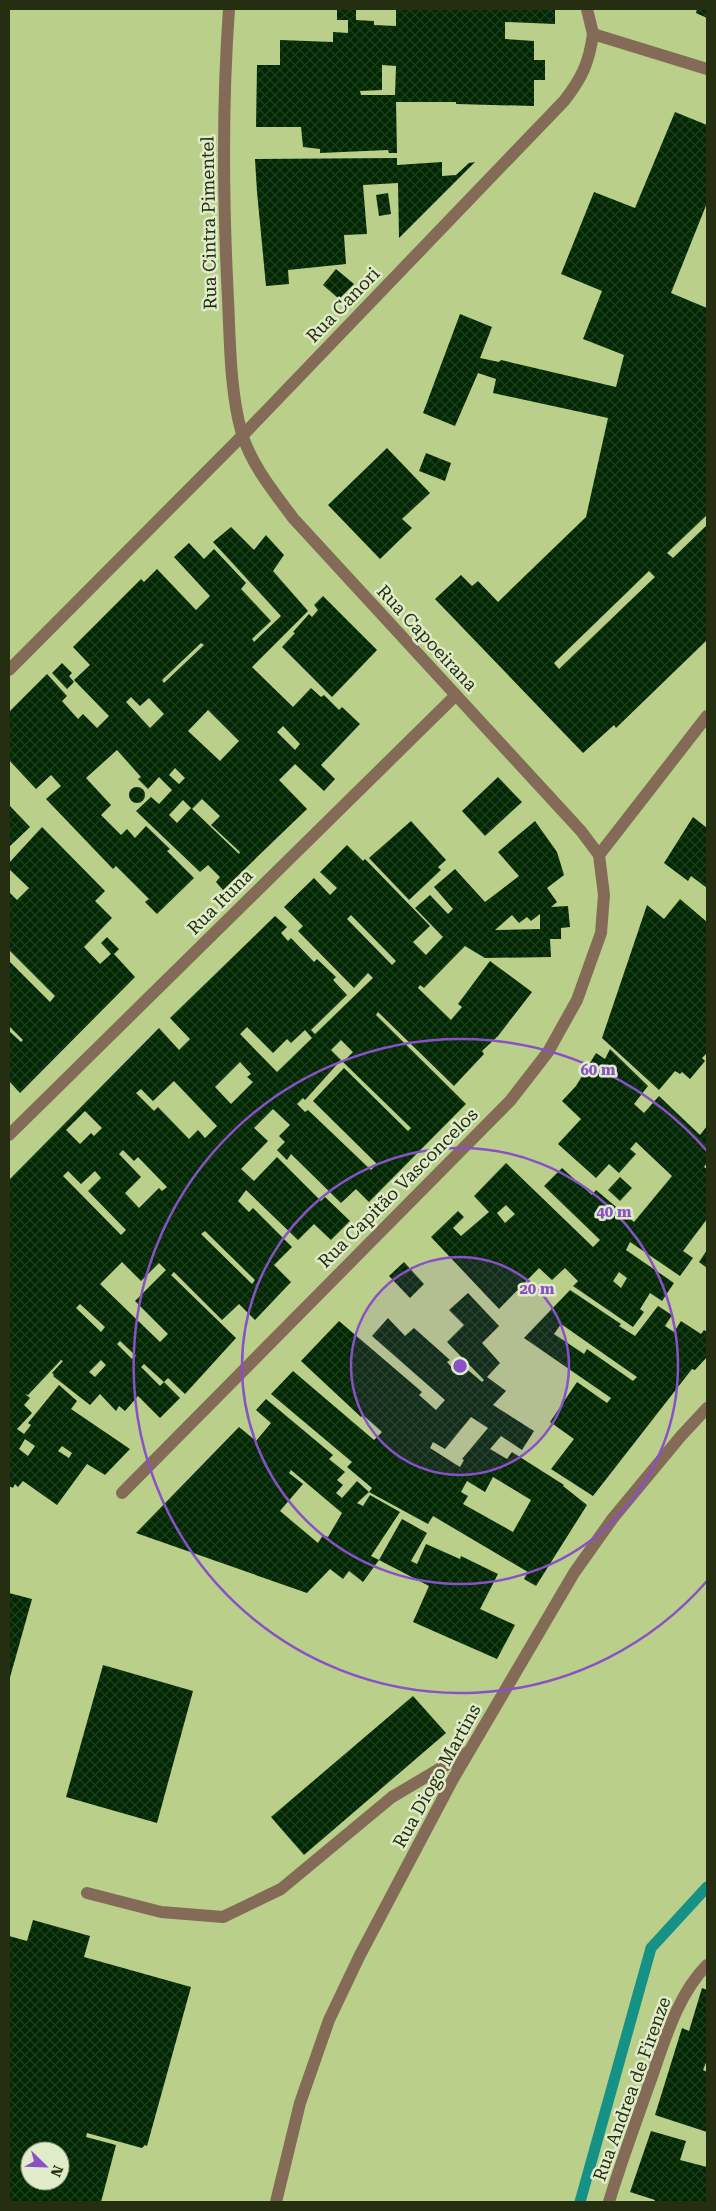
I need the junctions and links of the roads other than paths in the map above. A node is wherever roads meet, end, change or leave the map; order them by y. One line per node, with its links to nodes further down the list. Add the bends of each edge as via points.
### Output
1 (229, 9): 5 (street, Rua Cintra Pimentel, via 225,56 224,221 230,348)
2 (587, 9): 3 (street)
3 (593, 34): 4 (street); 5 (street, Rua Canori, via 582,78 564,101)
4 (707, 68)
5 (242, 435): 6 (street, Rua Canori); 7 (street, Rua Capoeirana, via 266,482 293,518)
6 (9, 670)
7 (456, 694): 9 (street, Rua Capoeirana, via 581,830); 10 (street, Rua Ituna)
8 (707, 716): 9 (street)
9 (599, 855): 12 (street, Rua Capitão Vasconcelos, via 604,895 601,933 577,1000 548,1052 510,1101)
10 (9, 1135)
11 (707, 1408): 13 (street, Rua Diogo Martins, via 613,1518 574,1573)
12 (122, 1494)
13 (470, 1751): 14 (street, via 392,1797 281,1889 223,1917 161,1912); 16 (street, Rua Diogo Martins, via 360,1955 329,2020 300,2103)
14 (88, 1893)
15 (707, 1965): 17 (street, Rua Andrea de Firenze, via 683,1999 622,2158)
16 (276, 2202)
17 (609, 2202)

